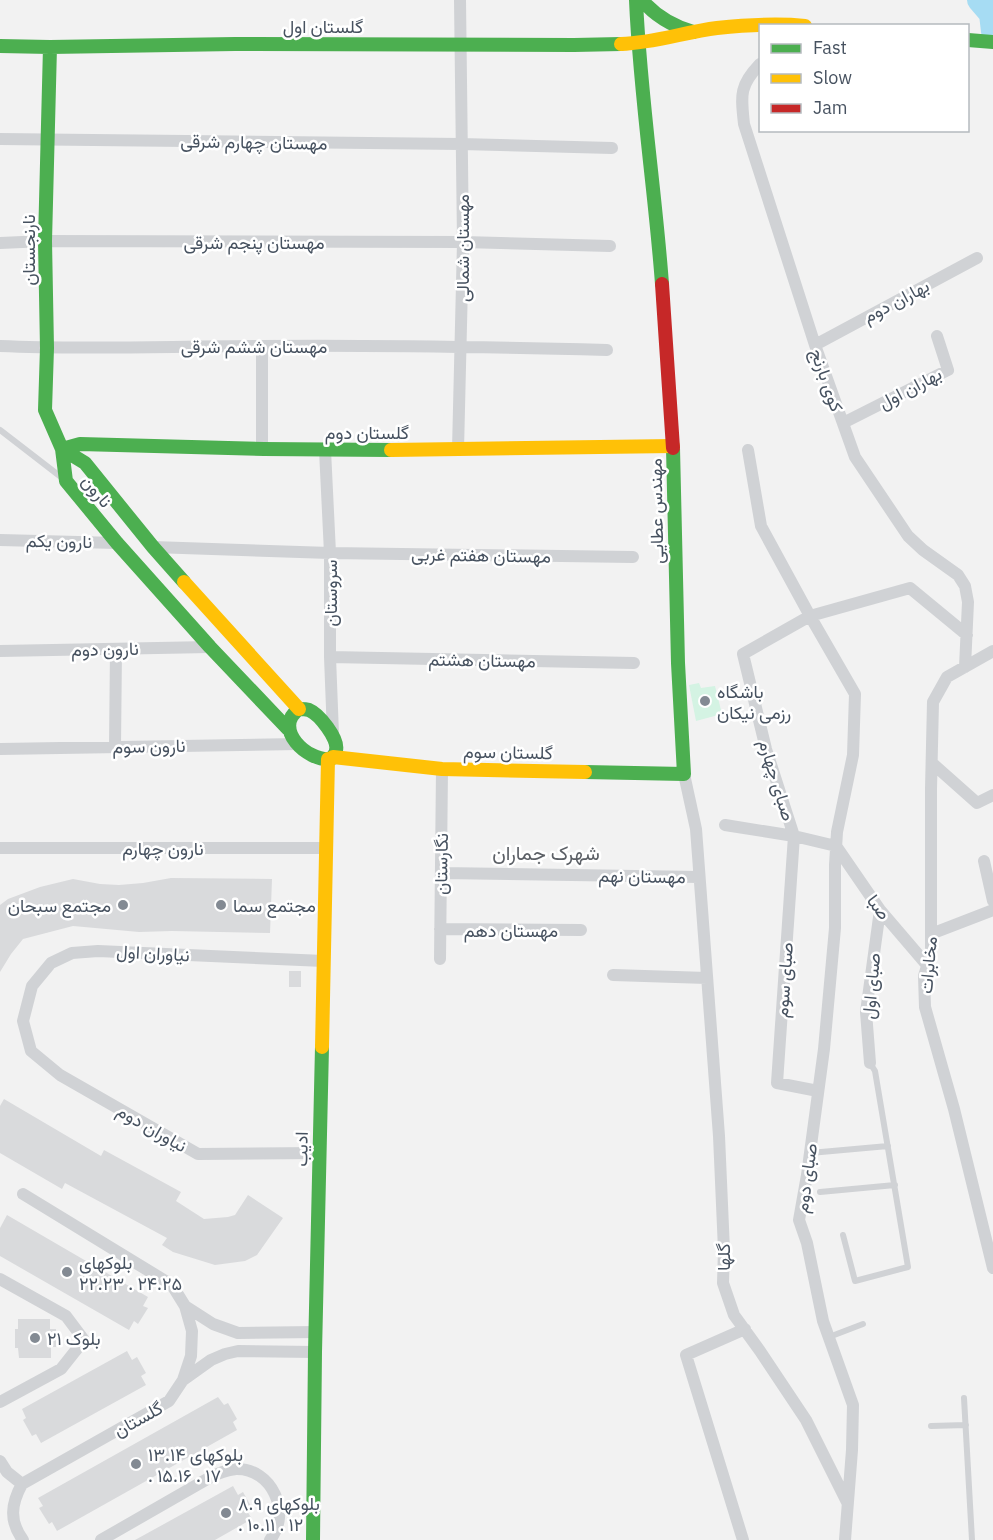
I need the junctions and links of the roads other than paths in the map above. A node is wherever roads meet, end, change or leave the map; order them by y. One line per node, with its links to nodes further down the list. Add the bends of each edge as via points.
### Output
1 (460, 0): 10 (street, مهستان شمالی)
2 (636, 0): 8 (street, مهندس عطایی)
3 (642, 0): 5 (street, via 660,18)
4 (759, 25): 5 (street, گلستان اول)
5 (693, 32): 8 (street, گلستان اول)
6 (969, 40): 7 (street)
7 (993, 42)
8 (638, 43): 10 (street, گلستان اول); 31 (street, مهندس عطایی, via 659,244)
9 (2, 44): 11 (street, گلستان اول)
10 (460, 46): 11 (street, گلستان اول); 15 (street, مهستان شمالی)
11 (50, 47): 14 (street, نارنجستان)
12 (759, 65): 23 (street, کوی بارنج, via 741,96 744,124)
13 (0, 140): 14 (street, مهستان چهارم شرقی)
14 (47, 140): 15 (street, مهستان چهارم شرقی); 17 (street, نارنجستان)
15 (461, 144): 16 (street, مهستان چهارم شرقی); 18 (street, مهستان شمالی)
16 (612, 148)
17 (45, 241): 18 (street, مهستان پنجم شرقی); 19 (street, مهستان پنجم شرقی); 27 (street, نارنجستان)
18 (463, 242): 20 (street, مهستان پنجم شرقی); 26 (street, مهستان شمالی)
19 (0, 243)
20 (610, 246)
21 (978, 258): 23 (street, بهاران دوم)
22 (937, 336): 29 (street, بهاران اول, via 948,370)
23 (815, 345): 29 (street, کوی بارنج)
24 (0, 346): 27 (street, مهستان ششم شرقی)
25 (262, 346): 26 (street, مهستان ششم شرقی); 27 (street, مهستان ششم شرقی); 33 (street)
26 (460, 346): 28 (street, مهستان ششم شرقی); 35 (street, مهستان شمالی)
27 (47, 348): 32 (street, نارنجستان, via 45,411)
28 (607, 350)
29 (843, 423): 44 (street, کوی بارنج, via 855,457 908,536 958,575 965,586 969,602)
30 (0, 430): 37 (lane)
31 (673, 446): 35 (street, گلستان دوم); 61 (street, مهندس عطایی)
32 (62, 449): 33 (street, گلستان دوم, via 80,444); 37 (street, نارون); 40 (street, نارون, via 85,463)
33 (262, 449): 34 (street, گلستان دوم)
34 (325, 450): 35 (street, گلستان دوم); 41 (street, سروستان)
35 (459, 450)
36 (748, 450): 43 (street, صبای دوم, via 761,526)
37 (66, 481): 39 (street, نارون)
38 (0, 540): 39 (street, نارون یکم)
39 (117, 543): 45 (street, نارون)
40 (153, 547): 41 (street, مهستان هفتم غربی); 52 (street, نارون)
41 (330, 553): 42 (street, مهستان هفتم غربی); 49 (street, سروستان)
42 (633, 557)
43 (810, 616): 44 (street, via 910,588); 64 (street, صبای چهارم, via 743,654 766,749); 65 (street, صبای دوم, via 855,694 853,755)
44 (967, 635): 51 (street, کوی بارنج)
45 (210, 647): 46 (street, نارون دوم); 53 (street, نارون)
46 (116, 649): 47 (street, نارون دوم); 56 (street)
47 (0, 651)
48 (993, 651): 51 (street, مخابرات)
49 (330, 657): 50 (street, مهستان هشتم); 54 (street, سروستان)
50 (634, 663)
51 (965, 667): 59 (street, مخابرات, via 947,677 933,702)
52 (299, 709): 53 (street, via 291,715); 54 (street, via 313,712)
53 (288, 729): 55 (street)
54 (333, 735): 58 (street, via 336,751)
55 (298, 744): 56 (street, نارون سوم); 58 (street, via 313,758)
56 (115, 747): 57 (street, نارون سوم)
57 (0, 749)
58 (330, 758): 60 (street, گلستان سوم); 67 (street, ادیب)
59 (932, 763): 62 (street, via 978,803); 76 (street, مخابرات)
60 (442, 769): 61 (street, گلستان سوم); 69 (street, نگارستان)
61 (684, 774): 70 (street, مهندس عطایی, via 696,829)
62 (993, 795)
63 (724, 825): 64 (street)
64 (794, 836): 65 (street); 84 (street, صبای سوم, via 777,1083)
65 (836, 846): 72 (street, صبا); 84 (street, صبای دوم, via 835,928)
66 (0, 848): 67 (street, نارون چهارم)
67 (326, 848): 78 (street, ادیب)
68 (984, 861): 71 (street)
69 (441, 873): 70 (street, مهستان نهم); 74 (street, نگارستان)
70 (699, 877): 81 (street, مهندس عطایی)
71 (993, 902)
72 (880, 910): 79 (street, صبا); 83 (street, صبای اول, via 866,1012)
73 (993, 910): 76 (street)
74 (441, 929): 75 (street, مهستان دهم); 77 (street, نگارستان)
75 (581, 930)
76 (931, 934): 79 (street, مخابرات)
77 (440, 959)
78 (324, 961): 82 (street, نیاوران اول, via 72,953 51,963 32,986); 86 (street, ادیب)
79 (927, 965): 92 (street, مخابرات, via 925,1007)
80 (613, 975): 81 (street)
81 (707, 978): 97 (street, گلها, via 719,1136 723,1283 734,1315)
82 (23, 1021): 86 (street, نیاوران دوم, via 31,1051 60,1075 198,1155)
83 (870, 1063): 85 (lane, via 876,1071)
84 (818, 1091): 87 (street, صبای دوم)
85 (888, 1146): 87 (lane); 88 (lane)
86 (319, 1153): 98 (street, ادیب)
87 (810, 1153): 99 (street, صبای دوم, via 799,1220)
88 (895, 1185): 89 (lane); 91 (lane, via 908,1267 855,1281)
89 (820, 1192)
90 (23, 1194): 95 (street, گلستان, via 172,1285)
91 (843, 1235)
92 (990, 1249): 93 (street, مخابرات)
93 (993, 1268)
94 (0, 1279): 103 (street, via 66,1316 84,1340 62,1369)
95 (185, 1306): 98 (street, via 213,1324 238,1333); 101 (street, گلستان, via 192,1331 191,1356)
96 (863, 1324): 99 (lane)
97 (744, 1329): 108 (street, گلها, via 806,1420); 113 (street, via 686,1355)
98 (316, 1332): 100 (street, ادیب)
99 (829, 1337): 108 (street, صبای دوم, via 853,1405)
100 (315, 1352): 101 (street, via 238,1351 211,1360); 112 (street, ادیب)
101 (183, 1380): 107 (street, گلستان, via 169,1401)
102 (964, 1398): 104 (lane)
103 (0, 1402)
104 (966, 1425): 105 (lane); 115 (lane)
105 (932, 1426)
106 (0, 1461): 107 (street)
107 (22, 1484): 110 (street, via 13,1511)
108 (848, 1503): 114 (street, صبای دوم)
109 (273, 1537): 111 (street, via 280,1520 274,1491 252,1472 238,1469 209,1478)
110 (23, 1540)
111 (101, 1540)
112 (313, 1540)
113 (743, 1540)
114 (845, 1540)
115 (972, 1540)

